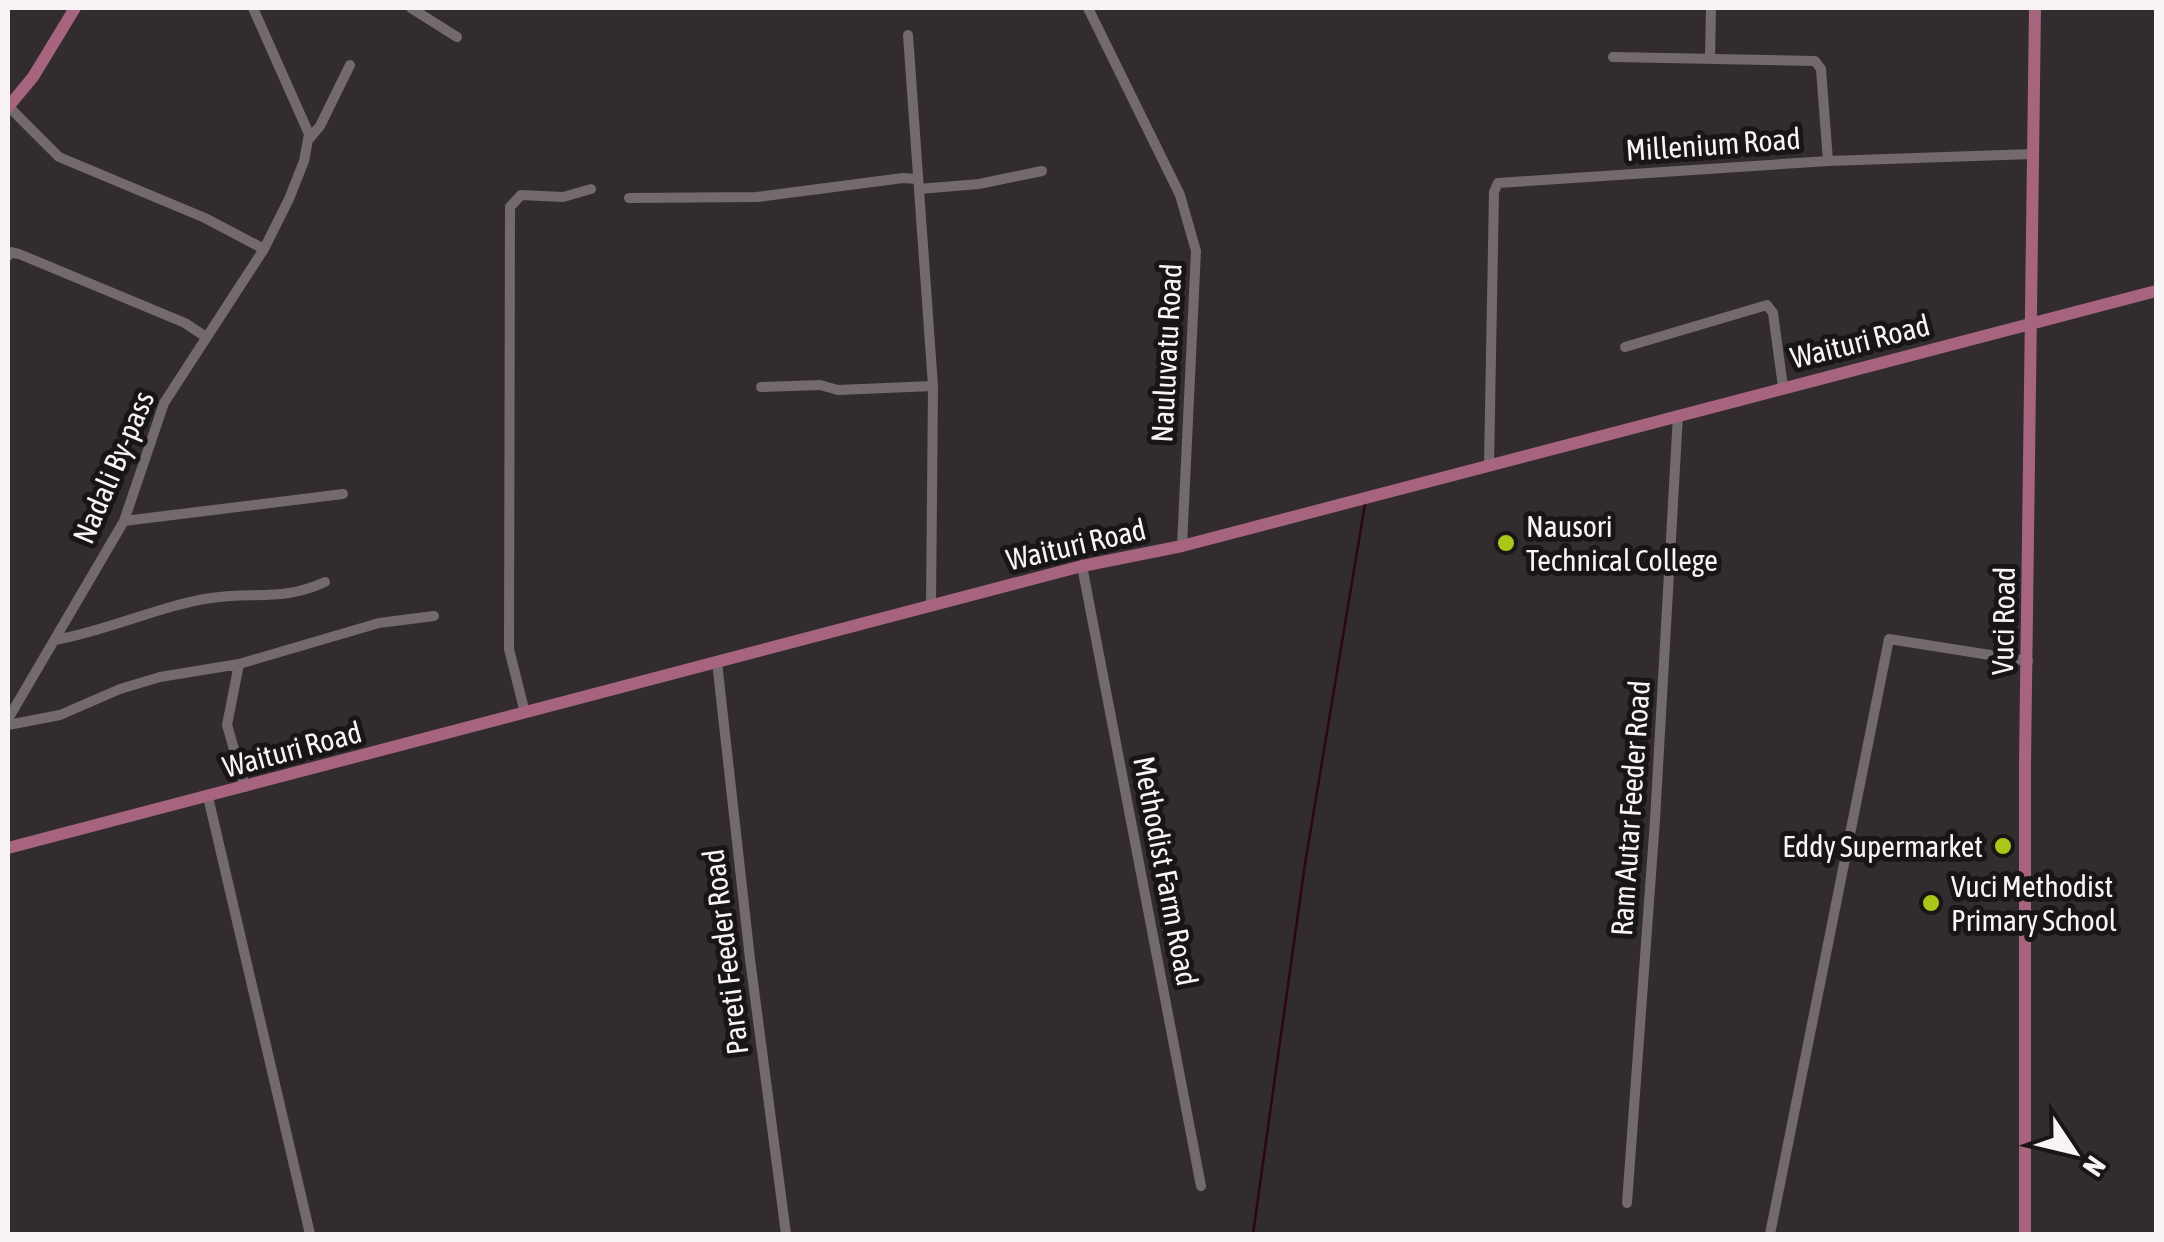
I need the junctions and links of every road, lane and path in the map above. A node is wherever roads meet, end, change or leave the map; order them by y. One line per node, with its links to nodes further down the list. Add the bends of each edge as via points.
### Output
1 (76, 8): 12 (main road)
2 (253, 8): 13 (street)
3 (411, 8): 8 (street)
4 (1088, 8): 33 (street, Nauluvatu Road, via 1180,195 1196,251)
5 (1711, 8): 10 (street)
6 (2035, 8): 14 (main road, Vuci Road)
7 (908, 35): 17 (street)
8 (457, 37)
9 (1613, 57): 10 (street)
10 (1710, 58): 15 (street, Millenium Road, via 1819,64)
11 (350, 65): 13 (street, Nadali By-pass, via 320,126)
12 (8, 106): 20 (street, via 59,156)
13 (308, 133): 20 (street, Nadali By-pass, via 290,199)
14 (2033, 154): 15 (street, Millenium Road); 23 (main road, Vuci Road)
15 (1828, 162): 30 (street, Millenium Road, via 1498,183)
16 (1042, 171): 17 (street, via 978,184)
17 (918, 184): 19 (street, via 902,178 757,197); 27 (street)
18 (590, 189): 42 (street, via 563,198 522,195 510,207 509,649)
19 (628, 198)
20 (264, 249): 24 (street, Nadali By-pass)
21 (8, 256): 24 (street, via 19,254)
22 (2156, 291): 23 (main road, Waituri Road)
23 (2032, 323): 28 (main road, Waituri Road); 39 (main road, Vuci Road)
24 (206, 336): 32 (street, Nadali By-pass, via 164,403)
25 (1625, 348): 28 (street, via 1767,304)
26 (761, 386): 27 (street)
27 (933, 386): 36 (street)
28 (1784, 387): 29 (main road, Waituri Road)
29 (1678, 415): 30 (main road, Waituri Road); 48 (street, Ram Autar Feeder Road)
30 (1489, 465): 33 (main road, Waituri Road)
31 (343, 494): 32 (street)
32 (124, 522): 38 (street, Nadali By-pass)
33 (1182, 546): 34 (main road, Waituri Road)
34 (1082, 566): 36 (main road, Waituri Road); 47 (street, Methodist Farm Road)
35 (325, 582): 38 (street, via 279,597 212,598)
36 (931, 606): 40 (main road, Waituri Road)
37 (434, 616): 41 (street, via 380,623)
38 (55, 640): 43 (street, Nadali By-pass)
39 (2028, 660): 51 (street, via 1889,640); 52 (main road, Vuci Road)
40 (717, 662): 42 (main road, Waituri Road); 50 (street, Pareti Feeder Road)
41 (239, 664): 43 (street, via 160,677 60,715); 44 (street, via 226,725)
42 (525, 713): 44 (main road, Waituri Road)
43 (8, 722)
44 (245, 787): 45 (main road, Waituri Road)
45 (208, 797): 46 (main road, Waituri Road); 49 (street)
46 (8, 848)
47 (1201, 1186)
48 (1627, 1203)
49 (310, 1234)
50 (786, 1234)
51 (1770, 1234)
52 (2025, 1234)

